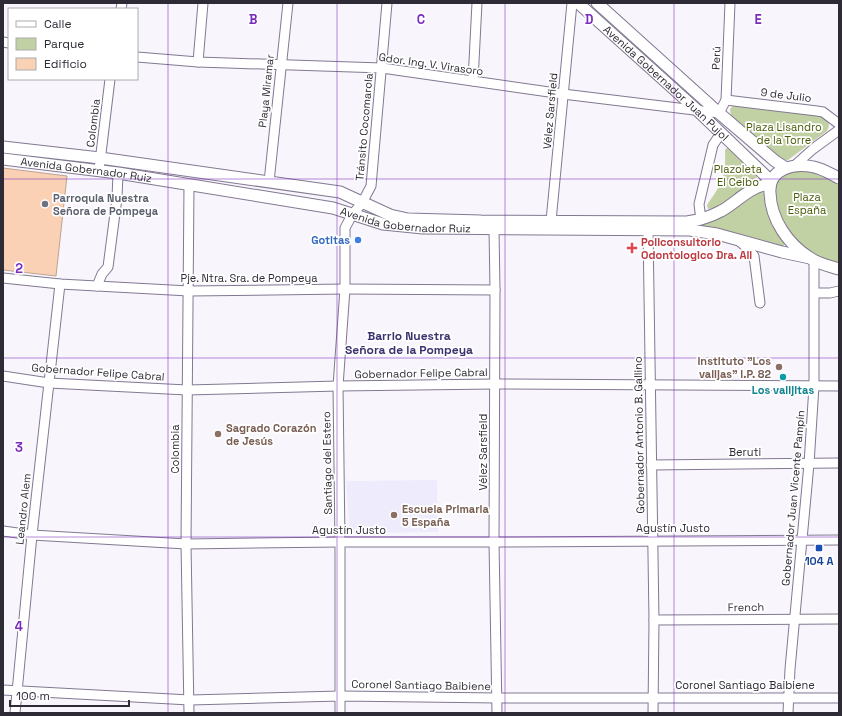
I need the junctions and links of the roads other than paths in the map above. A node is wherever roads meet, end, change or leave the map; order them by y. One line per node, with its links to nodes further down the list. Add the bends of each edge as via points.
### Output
1 (202, 3): 10 (street)
2 (288, 3): 11 (street, Playa Miramar)
3 (386, 3): 12 (street, Tránsito Cocomarola)
4 (477, 3): 14 (street)
5 (572, 3): 15 (street, Vélez Sarsfield)
6 (578, 3): 17 (main road, Avenida Gobernador Juan Pujol)
7 (597, 3): 18 (main road, Avenida Gobernador Juan Pujol)
8 (730, 3): 16 (street, Perú)
9 (138, 57): 10 (street, Gdor. Ing. V. Virasoro)
10 (198, 62): 11 (street, Gdor. Ing. V. Virasoro)
11 (281, 64): 12 (street, Gdor. Ing. V. Virasoro); 29 (street, Playa Miramar)
12 (382, 68): 14 (street, Gdor. Ing. V. Virasoro); 32 (street, Tránsito Cocomarola, via 371,186)
13 (110, 80): 23 (street, Colombia)
14 (473, 81): 15 (street, Gdor. Ing. V. Virasoro)
15 (563, 94): 17 (street, Gdor. Ing. V. Virasoro); 36 (street, Vélez Sarsfield)
16 (726, 100): 18 (street, Perú); 19 (street, 9 de Julio, via 817,110 824,112)
17 (697, 110): 18 (street, Gdor. Ing. V. Virasoro); 21 (main road, Avenida Gobernador Juan Pujol)
18 (720, 113): 25 (main road, Avenida Gobernador Juan Pujol, via 775,161)
19 (839, 124)
20 (839, 130): 25 (street)
21 (721, 133): 30 (main road, Avenida Gobernador Juan Pujol); 34 (street, via 713,145 699,204)
22 (3, 147): 23 (main road, Avenida Gobernador Ruiz)
23 (100, 158): 26 (street, Colombia); 29 (main road, Avenida Gobernador Ruiz)
24 (3, 159): 26 (main road, Avenida Gobernador Ruiz)
25 (790, 167): 28 (main road, via 813,167); 30 (main road, via 779,171)
26 (99, 170): 27 (main road, Avenida Gobernador Ruiz)
27 (118, 173): 31 (main road, Avenida Gobernador Ruiz); 44 (street, via 108,267)
28 (839, 178)
29 (269, 182): 32 (main road, Avenida Gobernador Ruiz, via 340,192)
30 (770, 183): 34 (main road, Avenida Gobernador Ruiz, via 758,186 720,212); 40 (main road, via 772,213 778,224 797,247)
31 (189, 185): 33 (main road, Avenida Gobernador Ruiz, via 333,208); 47 (street, Colombia)
32 (362, 203): 33 (street, Tránsito Cocomarola); 35 (main road, Avenida Gobernador Ruiz, via 390,215 408,218)
33 (352, 215): 37 (main road, Avenida Gobernador Ruiz, via 383,224 423,228); 45 (street, Santiago del Estero, via 346,228)
34 (701, 220): 36 (main road, Avenida Gobernador Ruiz)
35 (481, 221): 36 (main road, Avenida Gobernador Ruiz); 37 (street)
36 (552, 221)
37 (494, 229): 38 (main road, Avenida Gobernador Ruiz); 46 (street, Vélez Sarsfield)
38 (648, 229): 39 (main road, Avenida Gobernador Ruiz, via 690,230); 54 (street, Gobernador Antonio B. Gallino)
39 (736, 238): 40 (main road, Avenida Gobernador Ruiz); 50 (street, via 754,256)
40 (812, 259): 41 (main road); 49 (street, Gobernador Juan Vicente Pampín)
41 (839, 269)
42 (3, 278): 43 (street, Pje. Ntra. Sra. de Pompeya)
43 (60, 284): 44 (street, Pje. Ntra. Sra. de Pompeya); 52 (street, Leandro Alem)
44 (97, 286): 47 (street, Pje. Ntra. Sra. de Pompeya)
45 (345, 289): 46 (street, Pje. Ntra. Sra. de Pompeya); 47 (street, Pje. Ntra. Sra. de Pompeya); 55 (street, Santiago del Estero)
46 (495, 290): 53 (street, Vélez Sarsfield)
47 (189, 291): 58 (street, Colombia)
48 (839, 291): 49 (street)
49 (815, 293): 56 (street, Gobernador Juan Vicente Pampín)
50 (760, 303)
51 (3, 376): 52 (street, Gobernador Felipe Cabral)
52 (49, 383): 58 (street, Gobernador Felipe Cabral); 63 (street, Leandro Alem)
53 (495, 384): 54 (street, Gobernador Felipe Cabral); 55 (street, Gobernador Felipe Cabral); 68 (street, Vélez Sarsfield)
54 (650, 385): 56 (street, Gobernador Felipe Cabral); 61 (street, Gobernador Antonio B. Gallino)
55 (338, 386): 58 (street, Gobernador Felipe Cabral); 67 (street, Santiago del Estero)
56 (814, 386): 57 (street, Gobernador Felipe Cabral); 60 (street, Gobernador Juan Vicente Pampín)
57 (839, 386)
58 (187, 390): 69 (street, Colombia)
59 (839, 463): 60 (street, Beruti)
60 (809, 464): 61 (street, Beruti); 65 (street, Gobernador Juan Vicente Pampín)
61 (651, 465): 64 (street, Gobernador Antonio B. Gallino)
62 (3, 531): 63 (street, Agustín Justo)
63 (32, 535): 69 (street, Agustín Justo); 74 (street, Leandro Alem)
64 (653, 540): 65 (street, Agustín Justo); 68 (street, Agustín Justo); 72 (street, Gobernador Antonio B. Gallino)
65 (802, 540): 66 (street, Agustín Justo); 70 (street, Gobernador Juan Vicente Pampín)
66 (839, 540)
67 (340, 542): 68 (street, Agustín Justo); 69 (street, Agustín Justo); 75 (street, Santiago del Estero)
68 (494, 542): 78 (street, Vélez Sarsfield)
69 (186, 544): 80 (street, Colombia)
70 (795, 619): 71 (street, French); 72 (street, French); 77 (street, Gobernador Juan Vicente Pampín)
71 (839, 619)
72 (654, 620): 76 (street, Gobernador Antonio B. Gallino)
73 (3, 690): 74 (street, Coronel Santiago Baibiene)
74 (17, 692): 80 (street, Coronel Santiago Baibiene); 81 (street, Leandro Alem)
75 (340, 696): 78 (street, Coronel Santiago Baibiene); 80 (street, Coronel Santiago Baibiene); 83 (street, Santiago del Estero)
76 (652, 697): 77 (street, Coronel Santiago Baibiene); 78 (street, Coronel Santiago Baibiene); 85 (street, Gobernador Antonio B. Gallino)
77 (788, 697): 79 (street, Coronel Santiago Baibiene); 86 (street, Gobernador Juan Vicente Pampín)
78 (497, 698): 84 (street, Vélez Sarsfield)
79 (839, 698)
80 (190, 700): 82 (street, Colombia)
81 (15, 713)
82 (190, 713)
83 (340, 713)
84 (497, 713)
85 (653, 713)
86 (788, 713)

